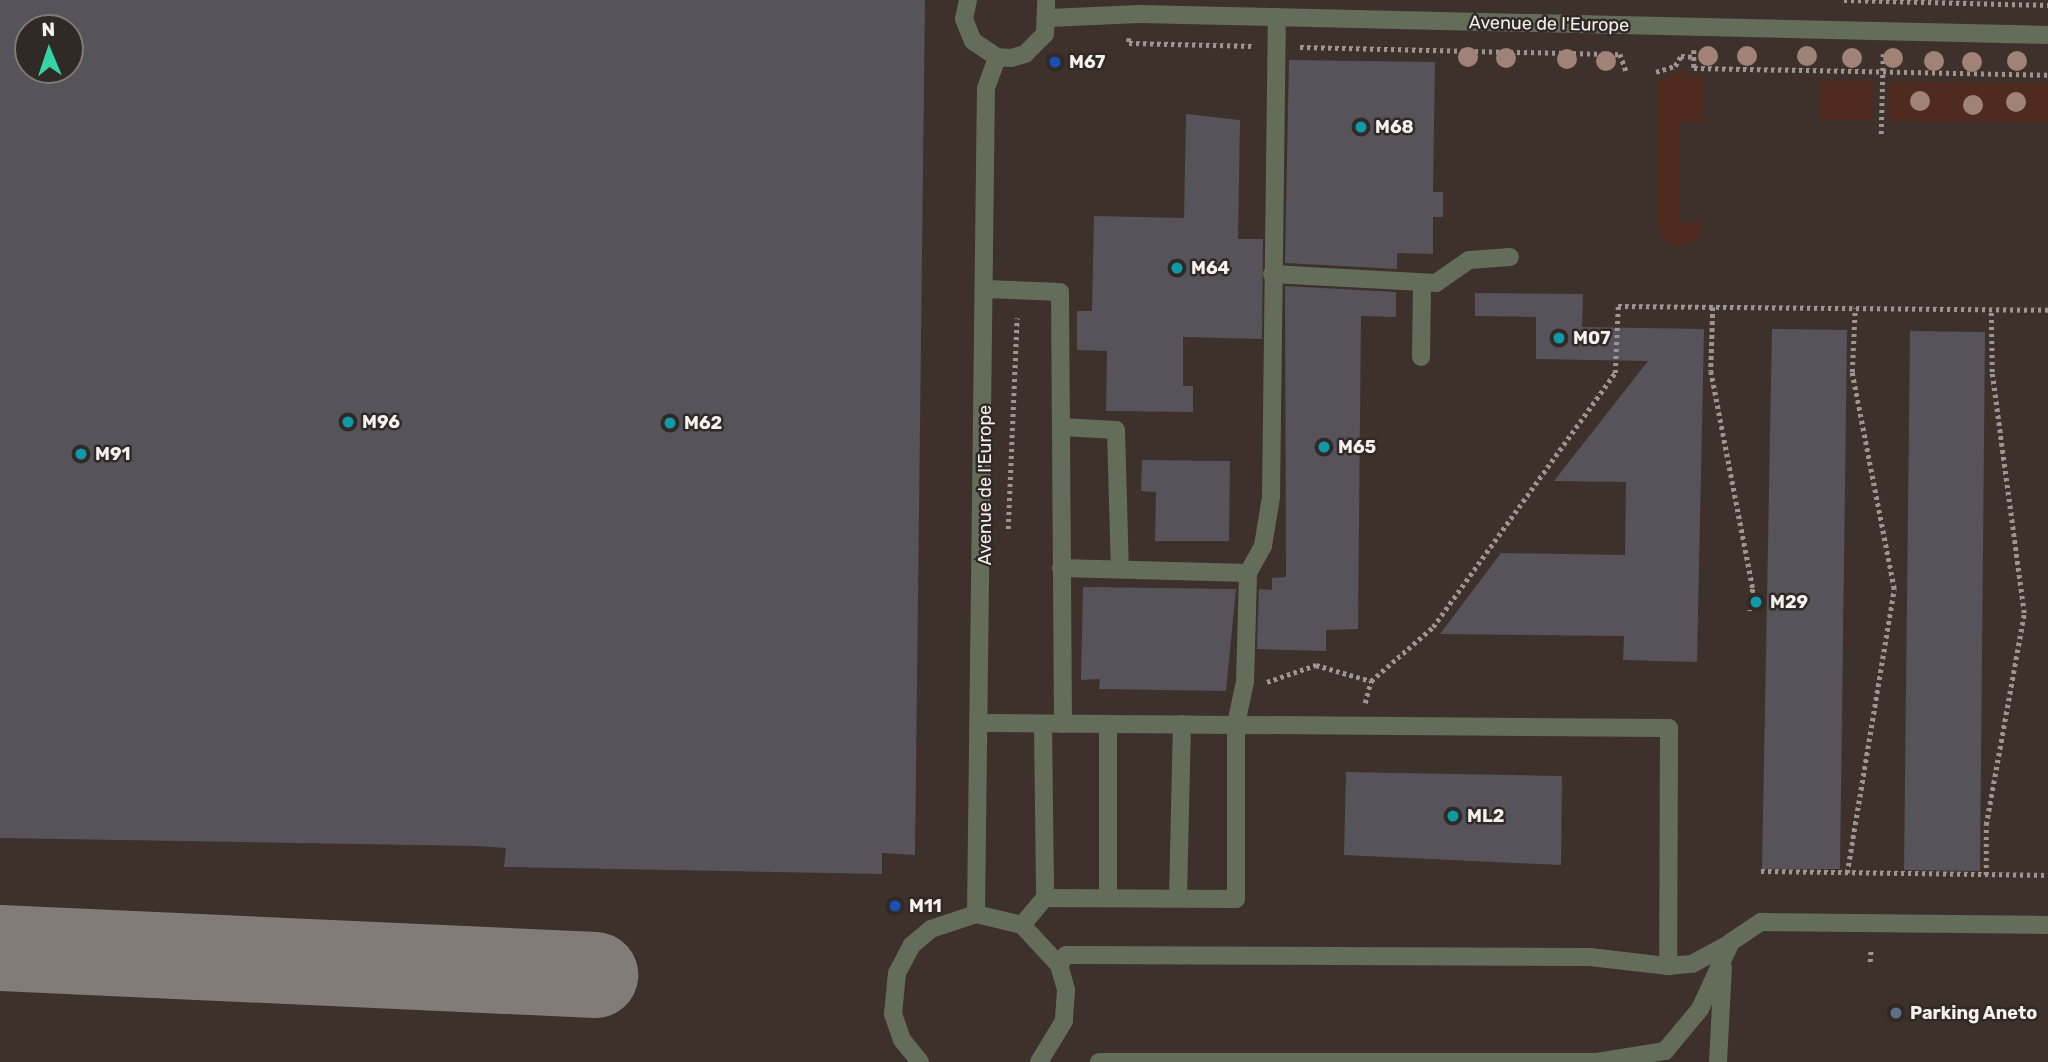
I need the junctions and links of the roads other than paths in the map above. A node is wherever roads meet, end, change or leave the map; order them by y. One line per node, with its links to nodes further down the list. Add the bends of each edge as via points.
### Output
1 (968, 0): 7 (lane, via 968,33)
2 (1046, 0): 5 (lane)
3 (1169, 8): 4 (lane, Avenue de l'Europe); 5 (lane, Avenue de l'Europe)
4 (1277, 18): 6 (lane, Avenue de l'Europe); 9 (lane)
5 (1049, 19): 7 (lane, via 1037,46 1025,54)
6 (2048, 35)
7 (997, 58): 11 (lane, Avenue de l'Europe, via 986,88)
8 (1510, 257): 10 (lane, via 1469,260 1443,282)
9 (1272, 274): 10 (lane); 16 (lane, via 1271,497 1263,546)
10 (1422, 283): 12 (lane)
11 (986, 289): 13 (lane, via 1060,292); 17 (lane, Avenue de l'Europe)
12 (1421, 356)
13 (1061, 427): 14 (lane); 15 (lane, via 1116,430)
14 (1061, 568): 15 (lane); 19 (lane)
15 (1120, 569): 16 (lane)
16 (1248, 573): 22 (lane, via 1245,682)
17 (982, 723): 18 (lane); 26 (lane, Avenue de l'Europe)
18 (1043, 724): 19 (lane); 24 (lane)
19 (1063, 724): 20 (lane)
20 (1108, 724): 21 (lane); 23 (lane)
21 (1182, 724): 22 (lane); 25 (lane)
22 (1236, 724): 25 (lane, via 1236,899); 31 (lane, via 1669,728)
23 (1108, 897): 24 (lane); 25 (lane)
24 (1045, 898): 27 (lane)
25 (1178, 898)
26 (976, 914): 27 (lane); 32 (lane, via 931,929 912,945 897,973 893,1014)
27 (1022, 925): 30 (lane)
28 (2048, 925): 29 (lane, via 1761,922)
29 (1728, 949): 31 (lane, via 1692,964); 34 (lane, via 1700,1009 1665,1051 1597,1062); 35 (lane)
30 (1059, 965): 31 (lane, via 1066,955 1093,955 1590,957); 33 (lane, via 1066,990 1064,1021)
31 (1668, 966)
32 (912, 1060)
33 (1040, 1062)
34 (1098, 1062)
35 (1718, 1062)

